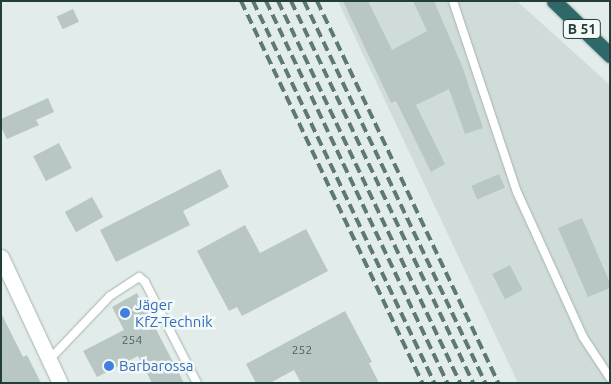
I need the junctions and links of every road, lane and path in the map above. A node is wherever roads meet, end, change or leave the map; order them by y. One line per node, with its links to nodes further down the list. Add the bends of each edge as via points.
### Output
1 (453, 1): 6 (lane, via 517,192 582,337)
2 (554, 1): 3 (highway, B 51)
3 (610, 55)
4 (1, 257): 5 (main road)
5 (49, 360): 7 (main road); 8 (lane, via 110,296 139,277 145,282)
6 (610, 378)
7 (60, 383)
8 (197, 383)

